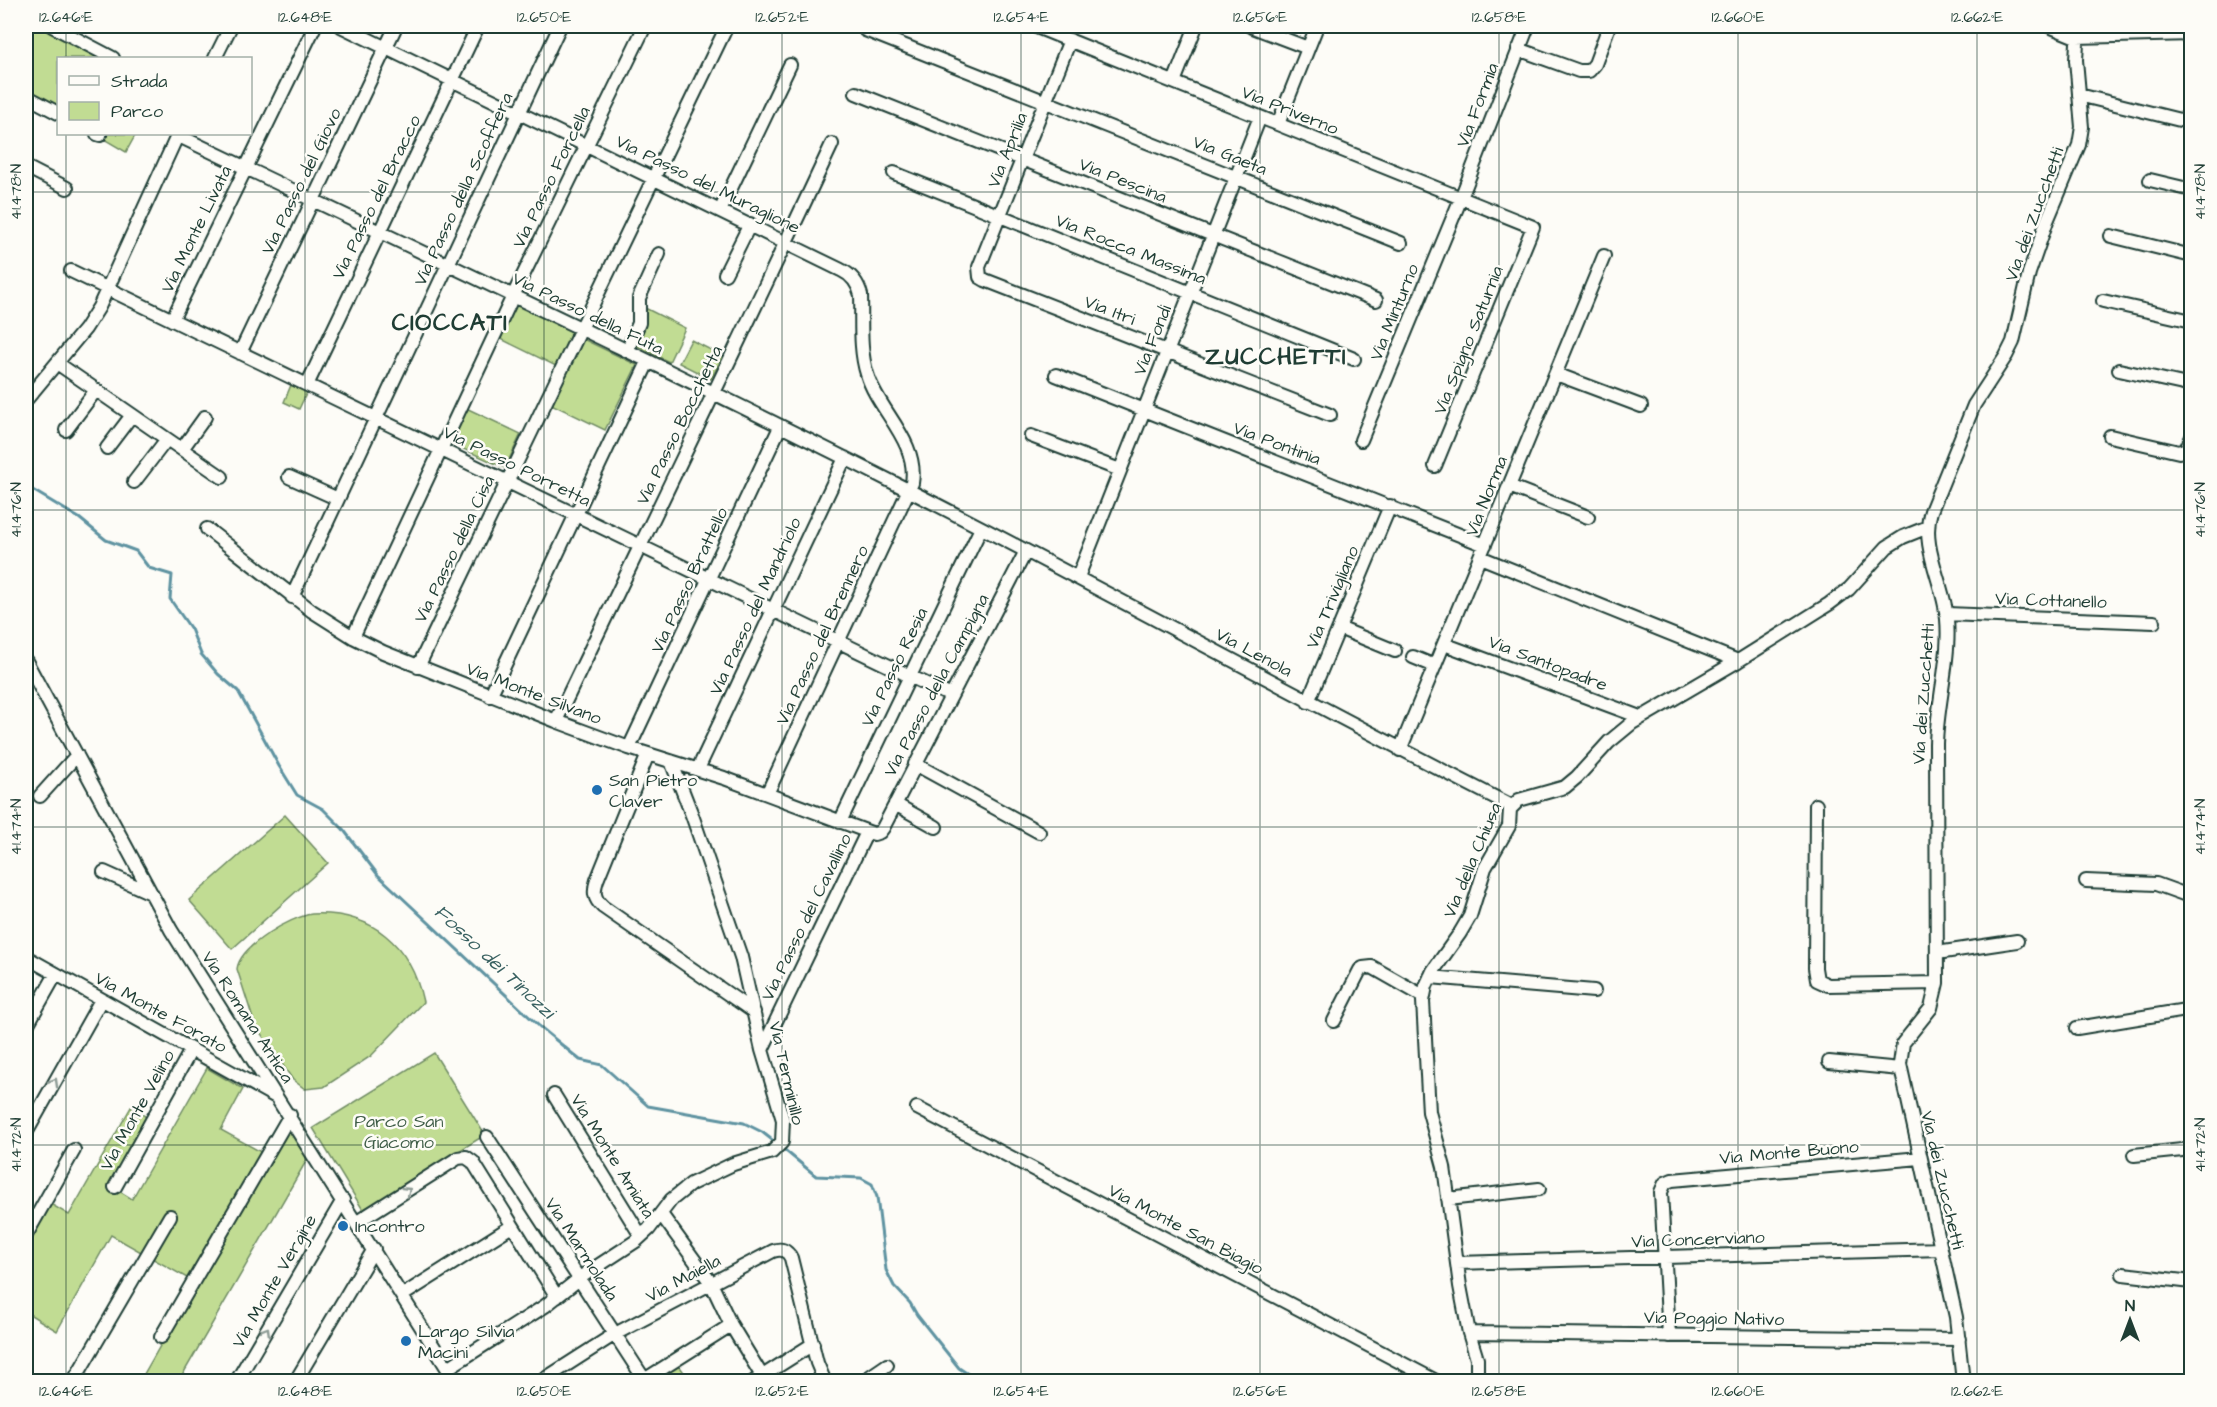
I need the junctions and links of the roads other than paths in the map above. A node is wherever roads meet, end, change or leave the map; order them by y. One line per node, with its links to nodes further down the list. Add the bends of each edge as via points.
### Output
1 (52, 26): 24 (street)
2 (231, 26): 25 (street)
3 (315, 26): 44 (street, Via Monte Livata)
4 (341, 26): 21 (street, Via Passo del Muraglione)
5 (396, 26): 21 (street, Via Passo del Giovo)
6 (478, 26): 27 (street, Via Passo del Bracco)
7 (560, 26): 34 (street, Via Passo della Scoffera)
8 (645, 26): 41 (street, Via Passo Forcella)
9 (727, 26): 47 (street, Via Passo della Cisa)
10 (1034, 26): 20 (street, Via Priverno)
11 (1196, 26): 28 (street)
12 (1250, 26): 22 (street)
13 (1317, 26): 22 (street)
14 (1528, 26): 23 (street, Via Formia)
15 (1609, 26): 23 (street, via 1589,71 1581,72)
16 (2049, 26): 18 (street)
17 (865, 30): 32 (street, Via Gaeta)
18 (2077, 31): 19 (street); 30 (street, Via dei Zucchetti)
19 (2192, 34)
20 (1070, 40): 28 (street, Via Priverno); 32 (street, Via Aprilia)
21 (386, 47): 27 (street, Via Passo del Muraglione); 52 (street, Via Passo del Giovo)
22 (1308, 48): 37 (street)
23 (1518, 49): 51 (street, Via Formia)
24 (111, 57)
25 (216, 57)
26 (790, 65): 53 (street)
27 (452, 80): 34 (street, Via Passo del Muraglione); 57 (street, Via Passo del Bracco)
28 (1174, 82): 35 (street, Via Priverno)
29 (856, 93): 42 (street, Via Pescina)
30 (2079, 95): 36 (street); 120 (street, Via dei Zucchetti, via 2080,140 2033,262 2015,336 1974,405)
31 (26, 96): 33 (street)
32 (1045, 102): 42 (street, Via Aprilia); 46 (street, Via Gaeta)
33 (57, 112)
34 (519, 112): 41 (street, Via Passo del Muraglione); 65 (street, Via Passo della Scoffera)
35 (1260, 117): 37 (street, Via Priverno); 46 (street, Via Fondi)
36 (2192, 123)
37 (1278, 124): 51 (street, Via Priverno)
38 (178, 135): 69 (street)
39 (180, 135): 44 (street, Via Passo della Futa)
40 (832, 144): 60 (street, Via Passo Bocchetta)
41 (587, 146): 47 (street, Via Passo del Muraglione); 71 (street, Via Passo Forcella)
42 (1022, 159): 54 (street, Via Aprilia); 58 (street, Via Pescina)
43 (26, 167): 49 (street)
44 (246, 168): 52 (street, Via Passo della Futa); 74 (street, Via Monte Livata)
45 (894, 173): 54 (street, Via Rocca Massima)
46 (1236, 177): 58 (street, Via Fondi); 61 (street, Via Gaeta)
47 (655, 178): 53 (street, Via Passo del Muraglione); 76 (street, Via Passo della Cisa)
48 (2150, 180): 50 (street)
49 (67, 188)
50 (2192, 190)
51 (1461, 198): 56 (street, Via Priverno); 103 (street, Via Minturno)
52 (312, 200): 57 (street, Via Passo della Futa); 79 (street, Via Passo del Giovo)
53 (720, 209): 55 (street, Via Passo del Muraglione)
54 (1000, 216): 68 (street, Via Aprilia); 70 (street, Via Rocca Massima)
55 (750, 224): 60 (street, Via Passo del Muraglione); 67 (street)
56 (1533, 227): 108 (street, Via Spigno Saturnia)
57 (379, 232): 65 (street, Via Passo della Futa); 86 (street, Via Passo del Bracco)
58 (1213, 235): 70 (street, Via Fondi); 72 (street, Via Pescina)
59 (2111, 236): 64 (street)
60 (786, 242): 89 (street, Via Passo Bocchetta); 115 (street, Via Passo del Muraglione, via 845,272 857,284 866,370 909,453 913,470)
61 (1401, 243)
62 (659, 254): 77 (street, via 639,298 639,323)
63 (1604, 256): 84 (street, Via Norma)
64 (2192, 256)
65 (447, 265): 71 (street, Via Passo della Futa); 96 (street, Via Passo della Scoffera)
66 (71, 271): 69 (street, Via Passo Porretta)
67 (725, 274)
68 (979, 274): 78 (street, Via Itri, via 985,280)
69 (108, 289): 74 (street, Via Passo Porretta); 82 (street, via 92,319)
70 (1191, 292): 78 (street, Via Fondi); 80 (street, Via Rocca Massima)
71 (513, 296): 76 (street, Via Passo della Futa); 106 (street, Via Passo Forcella)
72 (1376, 300)
73 (2103, 301): 75 (street)
74 (172, 320): 79 (street, Via Passo Porretta)
75 (2192, 321)
76 (580, 328): 77 (street, Via Passo della Futa); 112 (street, Via Passo della Cisa)
77 (627, 351): 81 (street, Via Passo della Futa)
78 (1167, 351): 92 (street, Via Fondi); 94 (street, Via Itri)
79 (240, 353): 86 (street, Via Passo Porretta)
80 (1354, 359)
81 (648, 362): 89 (street, Via Passo della Futa); 118 (street)
82 (57, 363): 88 (street); 90 (street)
83 (2119, 370): 87 (street)
84 (1556, 374): 91 (street); 114 (street, Via Norma)
85 (1056, 375): 92 (street, Via Pontinia)
86 (307, 385): 96 (street, Via Passo Porretta)
87 (2192, 386)
88 (96, 390): 93 (street); 98 (street)
89 (714, 395): 97 (street, Via Passo della Futa); 124 (street, Via Passo Bocchetta)
90 (26, 400)
91 (1641, 406)
92 (1144, 410): 109 (street, Via Fondi); 117 (street, Via Pontinia)
93 (132, 415): 102 (street); 104 (street)
94 (1330, 415)
95 (205, 417): 105 (street)
96 (375, 418): 106 (street, Via Passo Porretta); 116 (street, Via Passo della Scoffera)
97 (780, 428): 107 (street, Via Passo della Futa); 128 (street, Via Passo Brattello)
98 (66, 430)
99 (1031, 436): 109 (street)
100 (2110, 436): 101 (street, via 2179,452 2186,449)
101 (2192, 437)
102 (167, 439): 105 (street); 113 (street)
103 (1361, 440)
104 (108, 448)
105 (182, 449): 110 (street)
106 (440, 450): 112 (street, Via Passo Porretta); 134 (street, Via Passo Forcella)
107 (845, 458): 115 (street, Via Passo della Futa); 130 (street, Via Passo del Mandriolo)
108 (1435, 466)
109 (1120, 470): 127 (street, Via Fondi)
110 (222, 477)
111 (289, 477): 116 (street)
112 (507, 481): 118 (street, Via Passo Porretta); 142 (street, Via Passo della Cisa)
113 (134, 482)
114 (1509, 486): 119 (street); 123 (street, Via Norma)
115 (910, 491): 121 (street, Via Passo della Futa); 135 (street, Via Passo del Brennero)
116 (338, 499): 129 (street, Via Passo della Scoffera)
117 (1390, 506): 123 (street, Via Pontinia); 133 (street, Via Trivigliano)
118 (576, 514): 124 (street, Via Passo Porretta); 145 (street)
119 (1588, 517)
120 (1928, 527): 131 (street, Via dei Zucchetti); 140 (street, Via della Chiusa, via 1891,544 1837,599)
121 (981, 528): 125 (street, Via Lenola); 143 (street, Via Passo Resia)
122 (207, 529): 129 (street, Via Monte Silvano)
123 (1485, 545): 126 (street, Via Norma)
124 (639, 546): 128 (street, Via Passo Porretta); 148 (street, Via Passo Bocchetta)
125 (1026, 551): 127 (street, Via Lenola); 154 (street, Via Passo della Campigna)
126 (1480, 557): 136 (street, Via Norma); 140 (street)
127 (1078, 577): 146 (street, Via Lenola)
128 (710, 580): 130 (street, Via Passo Porretta); 149 (street, Via Passo Brattello)
129 (292, 597): 134 (street, Via Monte Silvano)
130 (773, 610): 135 (street, Via Passo Porretta); 155 (street, Via Passo del Mandriolo)
131 (1947, 614): 132 (street, Via Cottanello); 170 (street, Via dei Zucchetti, via 1936,744)
132 (2154, 622)
133 (1339, 628): 137 (street); 146 (street, Via Trivigliano)
134 (353, 637): 142 (street, Via Monte Silvano)
135 (839, 641): 143 (street, Via Passo Porretta); 156 (street, Via Passo del Brennero)
136 (1444, 644): 141 (street, Via Norma); 147 (street, Via Santopadre)
137 (1395, 651)
138 (1413, 657): 141 (street)
139 (26, 662): 152 (street, Via Romana Antica)
140 (1738, 662): 147 (street, Via della Chiusa)
141 (1435, 666): 150 (street, Via Norma)
142 (418, 667): 145 (street, Via Monte Silvano)
143 (909, 676): 144 (street, Via Passo Porretta); 161 (street, Via Passo Resia)
144 (947, 694)
145 (490, 696): 148 (street, Via Monte Silvano)
146 (1308, 702): 150 (street, Via Lenola)
147 (1640, 717): 160 (street, Via della Chiusa, via 1565,787 1521,799)
148 (556, 721): 149 (street, Via Monte Silvano)
149 (629, 748): 151 (street, Via Monte Silvano)
150 (1400, 750): 160 (street, Via Lenola)
151 (648, 754): 153 (street, Via Monte Silvano); 179 (street, via 597,880 595,898)
152 (77, 755): 157 (street); 167 (street, Via Romana Antica)
153 (671, 761): 155 (street, Via Monte Silvano); 179 (street, Via Terminillo, via 740,951)
154 (915, 764): 158 (street, Via Passo della Campigna); 163 (street)
155 (698, 769): 156 (street, Via Monte Silvano)
156 (767, 794): 161 (street, Via Monte Silvano)
157 (40, 796)
158 (895, 804): 162 (street); 164 (street, Via Passo della Campigna, via 882,830)
159 (1816, 805): 174 (street, via 1817,980 1827,985)
160 (1512, 806): 173 (street, Via della Chiusa, via 1508,829 1485,868 1468,920)
161 (840, 822): 164 (street, Via Monte Silvano)
162 (936, 826)
163 (1039, 832)
164 (872, 833): 184 (street, Via Passo del Cavallino)
165 (104, 872): 167 (street)
166 (2086, 881): 168 (street, via 2156,884)
167 (151, 893): 188 (street, Via Romana Antica)
168 (2192, 897)
169 (2017, 941): 170 (street)
170 (1937, 953): 174 (street, Via dei Zucchetti)
171 (26, 957): 172 (street, Via Monte Forato)
172 (56, 974): 177 (street, Via Monte Forato); 181 (street)
173 (1430, 977): 175 (street); 176 (street, Via della Chiusa)
174 (1937, 983): 186 (street, Via dei Zucchetti, via 1931,1008 1903,1043)
175 (1594, 991)
176 (1423, 996): 180 (street, via 1372,967 1363,968); 199 (street, Via della Chiusa, via 1429,1112 1442,1155)
177 (101, 1000): 183 (street, Via Monte Forato); 191 (street, one-way to 177)
178 (2192, 1009): 182 (street)
179 (754, 1012): 184 (street, Via Terminillo)
180 (1334, 1021)
181 (26, 1027)
182 (2077, 1028)
183 (191, 1050): 188 (street, Via Monte Forato); 197 (street, Via Monte Velino)
184 (762, 1050): 201 (street, Via Terminillo, via 783,1120 779,1146 700,1179 674,1197)
185 (1829, 1062): 186 (street)
186 (1900, 1069): 196 (street, Via dei Zucchetti)
187 (554, 1095): 206 (street, Via Monte Amiata)
188 (279, 1099): 190 (street, Via Romana Antica)
189 (917, 1108): 235 (street, Via Monte San Biagio)
190 (290, 1115): 200 (street, Via Romana Antica); 221 (street)
191 (26, 1133)
192 (487, 1137): 212 (street, Via Marmolada)
193 (2192, 1149): 195 (street)
194 (74, 1150): 205 (street)
195 (2134, 1155)
196 (1920, 1158): 208 (street, Via dei Zucchetti); 209 (street, Via Monte Buono, via 1672,1180 1663,1184 1661,1192)
197 (115, 1187)
198 (1539, 1189): 199 (street)
199 (1448, 1199): 210 (street, Via della Chiusa)
200 (343, 1200): 203 (street, Via Romana Antica); 229 (street, Via Monte Vergine, one-way to 200)
201 (661, 1214): 206 (street, Via Terminillo); 214 (street)
202 (170, 1216): 228 (street)
203 (357, 1222): 204 (street, one-way to 204, via 464,1157 471,1160); 207 (street, Via Romana Antica)
204 (512, 1226): 215 (street); 216 (street)
205 (26, 1235)
206 (641, 1236): 212 (street, Via Terminillo)
207 (374, 1249): 215 (street, Via Romana Antica); 230 (street)
208 (1941, 1249): 209 (street, Via Concerviano); 222 (street, Via dei Zucchetti)
209 (1665, 1258): 210 (street, Via Concerviano); 220 (street)
210 (1456, 1263): 218 (street, Via della Chiusa)
211 (2123, 1274): 213 (street)
212 (579, 1278): 216 (street, Via Terminillo); 219 (street, Via Marmolada)
213 (2192, 1282)
214 (711, 1283): 217 (street); 219 (street, Via Maiella); 223 (street, Via Maiella, via 775,1250 784,1250 791,1258)
215 (403, 1295): 225 (street, Via Romana Antica)
216 (557, 1298): 225 (street, Via Terminillo)
217 (731, 1325): 226 (street); 227 (street)
218 (1469, 1333): 220 (street, Via Poggio Nativo); 236 (street, Via della Chiusa, via 1477,1359)
219 (615, 1334): 227 (street, Via Marmolada); 232 (street, Via Maiella)
220 (1669, 1336): 222 (street, Via Poggio Nativo)
221 (161, 1337)
222 (1959, 1339): 237 (street, Via dei Zucchetti)
223 (813, 1344): 226 (street); 233 (street)
224 (887, 1365): 234 (street)
225 (448, 1368): 231 (street, Via Romana Antica)
226 (757, 1379)
227 (644, 1381)
228 (73, 1382)
229 (236, 1382)
230 (295, 1382)
231 (456, 1382)
232 (540, 1382)
233 (825, 1382)
234 (862, 1382)
235 (1437, 1382)
236 (1477, 1382)
237 (1962, 1382)

